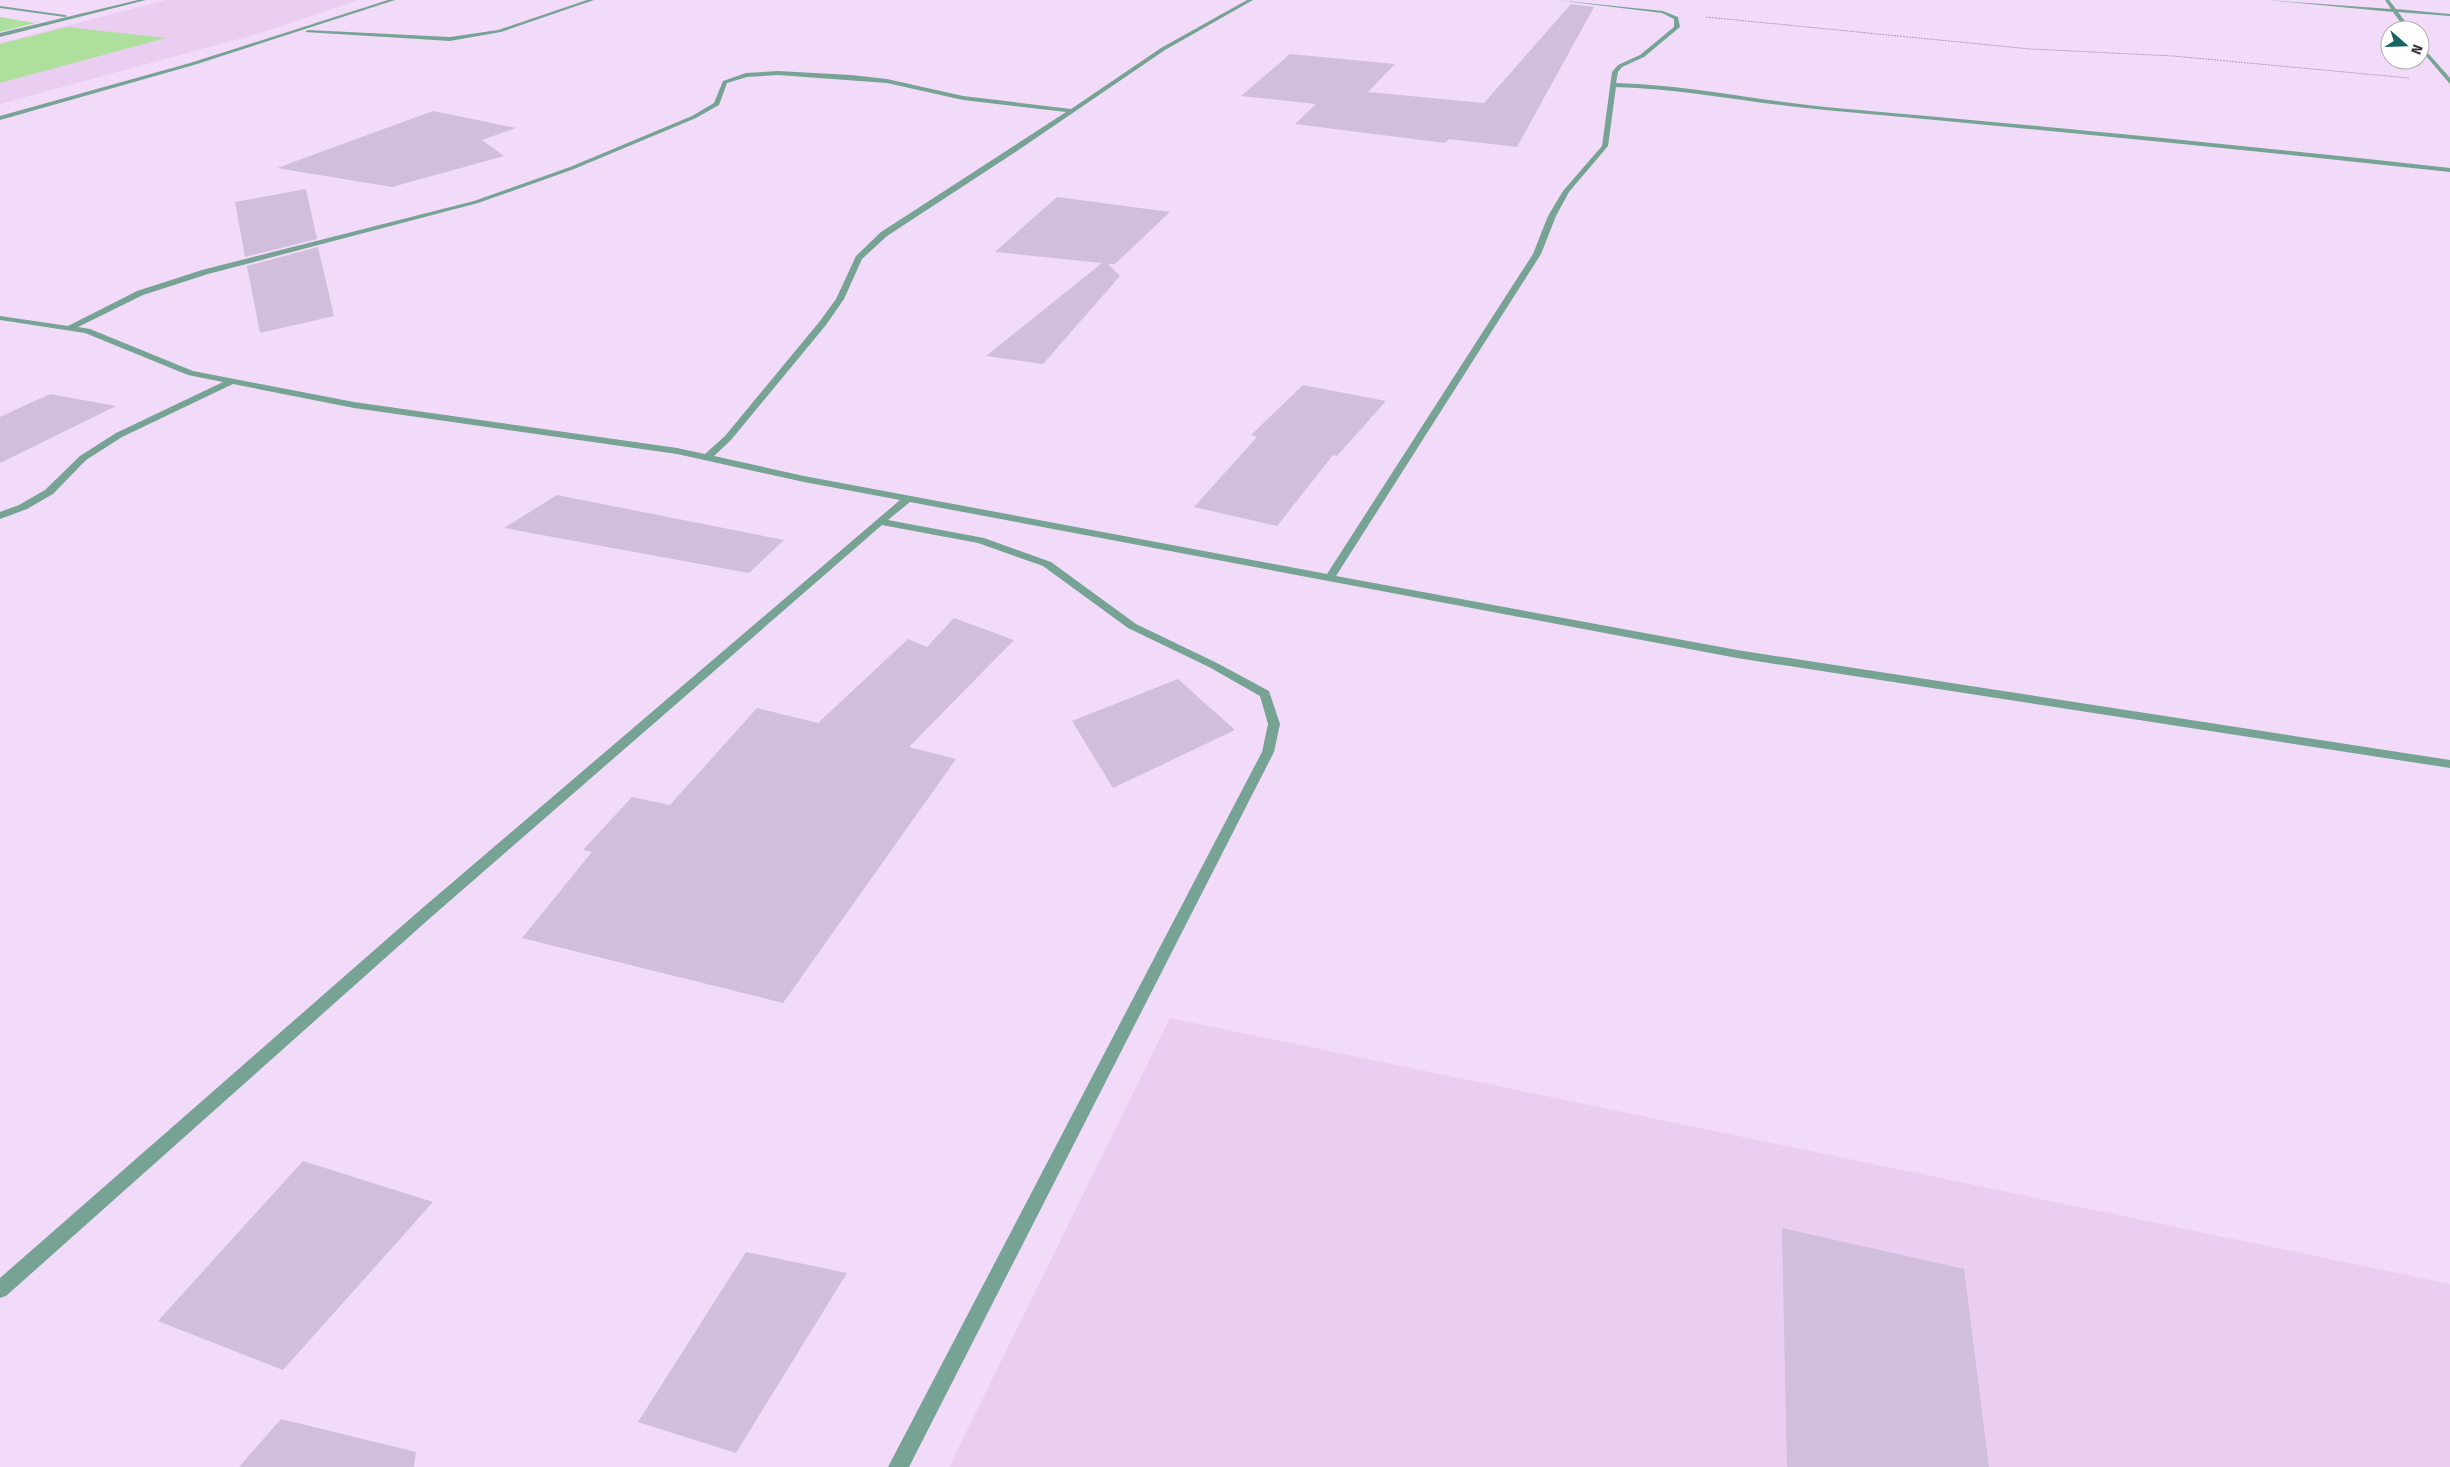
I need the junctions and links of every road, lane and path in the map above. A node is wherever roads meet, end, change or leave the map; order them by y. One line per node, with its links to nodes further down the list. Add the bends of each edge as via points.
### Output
1 (144, 0): 12 (street)
2 (393, 0): 14 (street)
3 (592, 0): 14 (street, via 500,31 465,38)
4 (1251, 0): 20 (street, via 1163,49)
5 (1558, 0): 10 (street)
6 (2269, 0): 9 (street)
7 (2387, 0): 9 (street)
8 (0, 7): 12 (street)
9 (2395, 10): 11 (street); 13 (street)
10 (1663, 12): 17 (path, via 2030,49 2173,56); 19 (street, via 1676,18 1677,27 1642,56 1620,66)
11 (2450, 15)
12 (73, 17): 15 (street)
13 (2402, 20)
14 (301, 31): 21 (street)
15 (0, 35)
16 (2430, 58): 18 (street)
17 (2413, 79)
18 (2450, 82)
19 (1612, 85): 22 (street, via 1648,86 1819,108 2129,135); 30 (street, via 1605,146 1566,191 1537,254)
20 (1072, 111): 24 (street, via 964,98 851,76 746,74 725,82 717,104 694,117 572,168 476,202 205,272 140,293); 26 (street, via 884,234 859,258 840,299 823,323 728,438)
21 (0, 118)
22 (2450, 170)
23 (0, 318): 24 (street)
24 (70, 328): 25 (street, via 87,331 191,373)
25 (232, 381): 26 (street, via 354,405); 28 (street, via 119,435 83,458 49,492)
26 (707, 458): 27 (street)
27 (908, 498): 29 (street); 30 (street)
28 (0, 516)
29 (881, 522): 32 (street, via 417,922); 33 (street, via 980,540 1046,564 1132,626 1265,694 1274,724 1268,752)
30 (1330, 577): 31 (street, via 1737,654)
31 (2450, 764)
32 (0, 1290)
33 (898, 1467)

